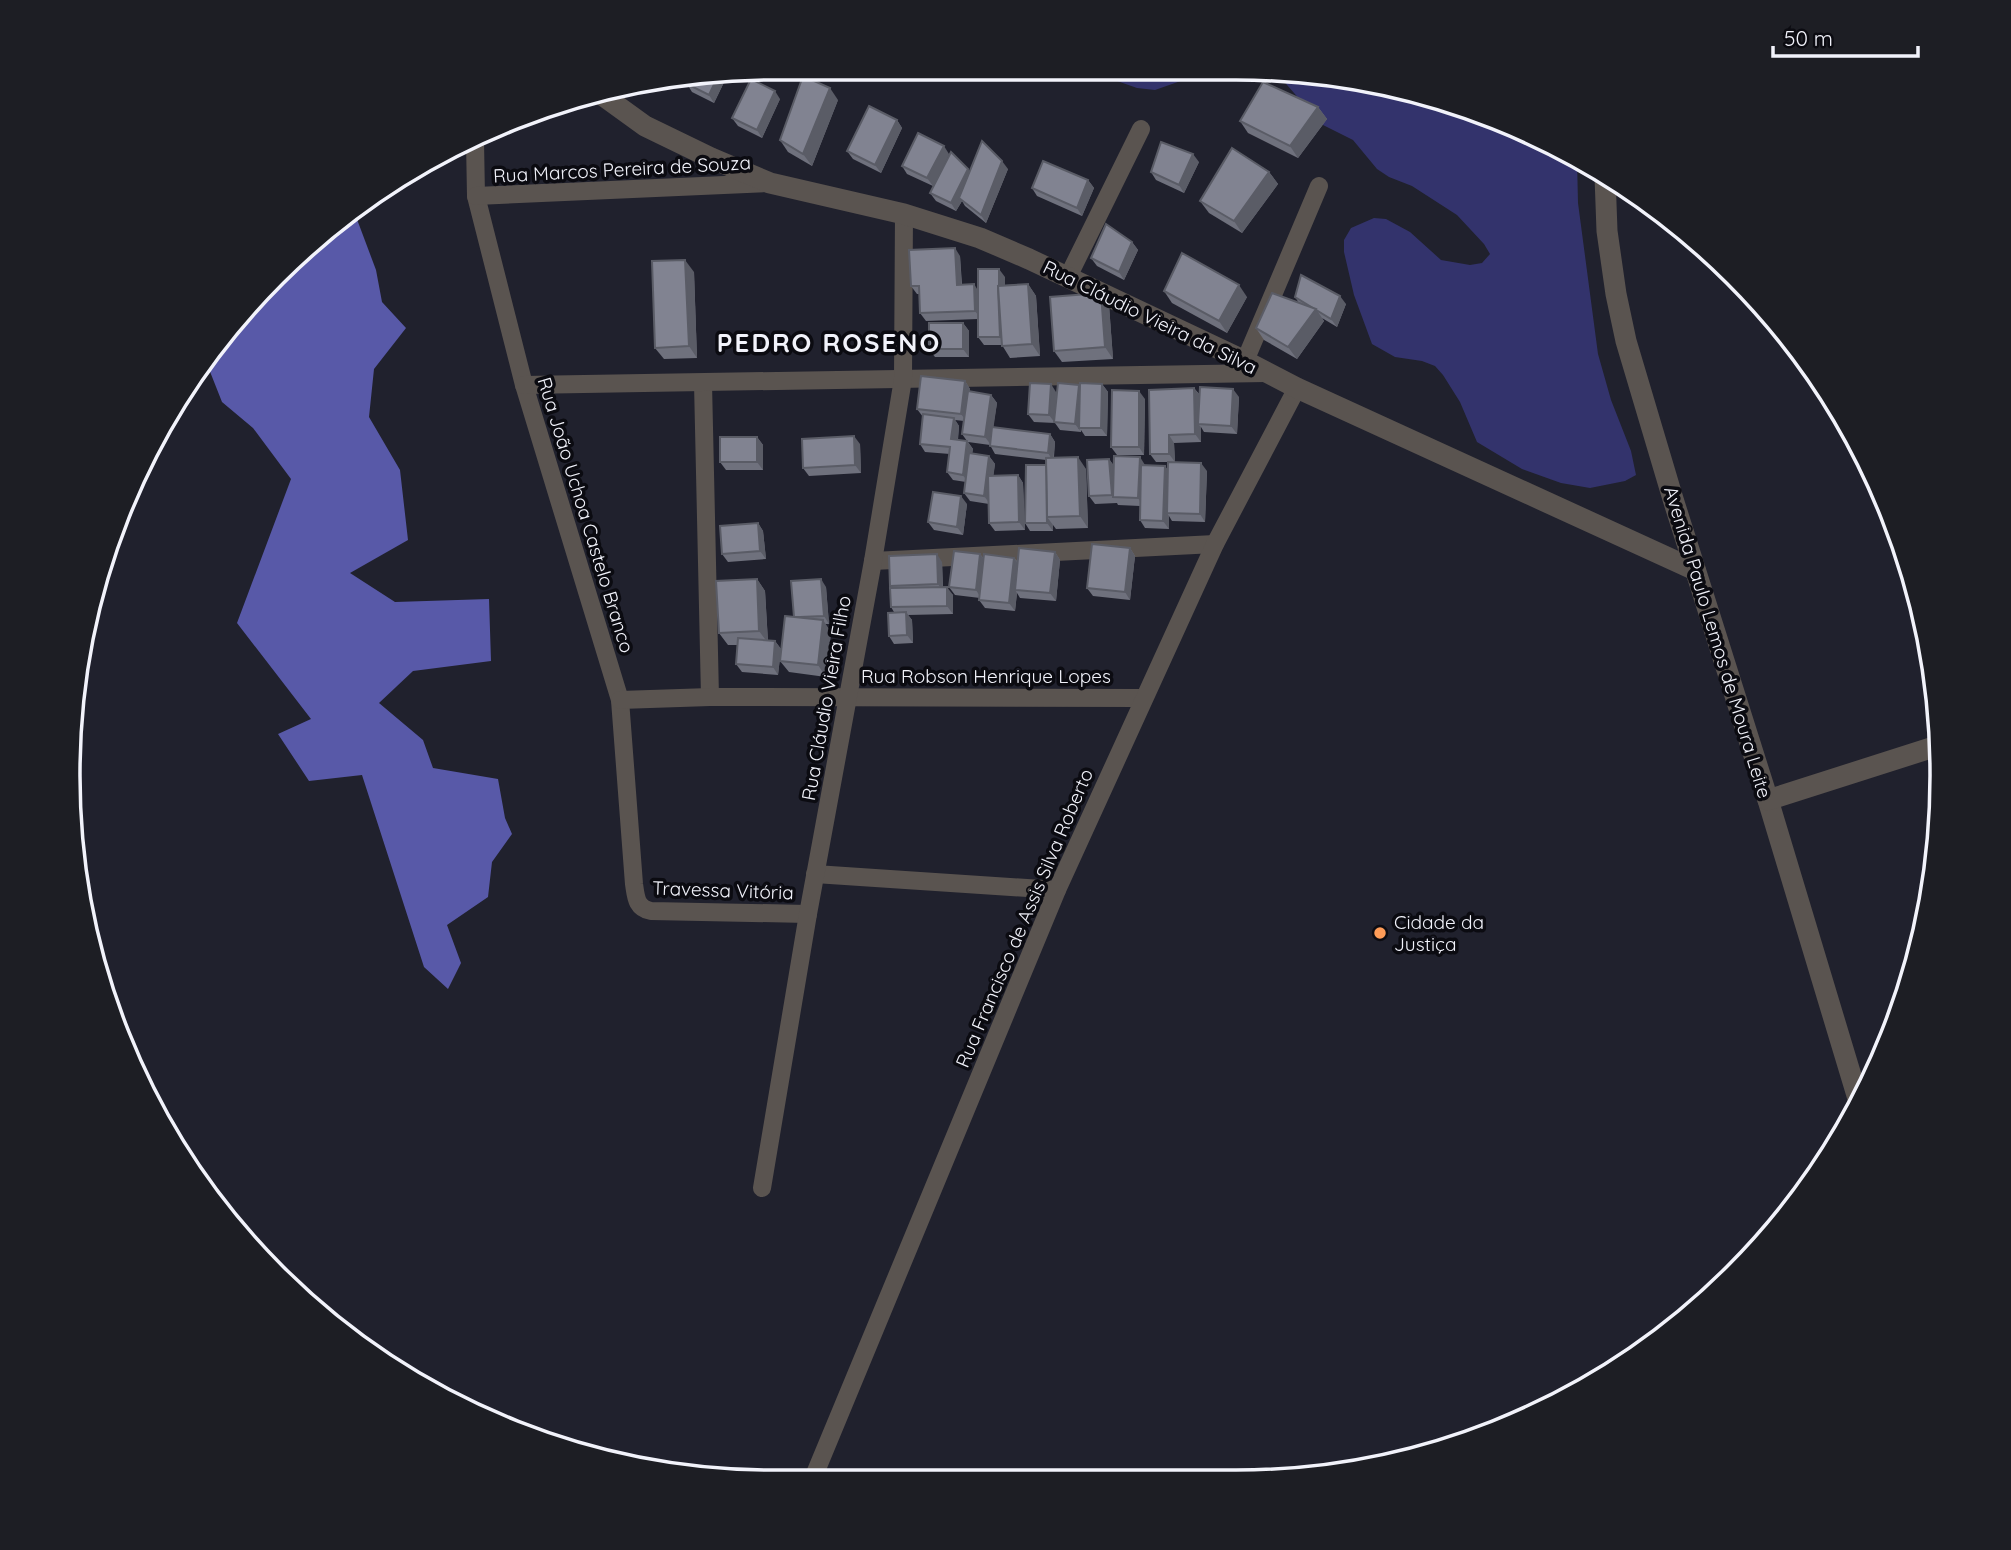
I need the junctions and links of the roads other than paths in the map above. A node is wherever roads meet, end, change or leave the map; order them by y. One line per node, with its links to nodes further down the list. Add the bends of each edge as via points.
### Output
1 (610, 101): 4 (street, Rua Cláudio Vieira da Silva, via 645,126)
2 (1141, 129): 9 (street)
3 (475, 149): 7 (street, Rua João Uchoa Castelo Branco)
4 (770, 183): 7 (street, Rua Marcos Pereira de Souza); 8 (street, Rua Cláudio Vieira da Silva)
5 (1319, 186): 10 (street)
6 (1605, 188): 18 (street, Avenida Paulo Lemos de Moura Leite, via 1607,231 1626,341)
7 (476, 196): 14 (street, Rua João Uchoa Castelo Branco)
8 (904, 214): 9 (street, Rua Cláudio Vieira da Silva, via 980,239); 12 (street, Rua Cláudio Vieira Filho)
9 (1068, 277): 10 (street, Rua Cláudio Vieira da Silva)
10 (1245, 361): 11 (street, Rua Cláudio Vieira da Silva)
11 (1266, 373): 12 (street); 15 (street, Rua Cláudio Vieira da Silva)
12 (903, 379): 13 (street); 17 (street, Rua Cláudio Vieira Filho)
13 (703, 383): 14 (street); 20 (street)
14 (524, 385): 22 (street, Rua João Uchoa Castelo Branco)
15 (1297, 388): 16 (street, Rua Francisco de Assis Silva Roberto); 18 (street, Rua Cláudio Vieira da Silva)
16 (1214, 544): 17 (street); 21 (street, Rua Francisco de Assis Silva Roberto)
17 (873, 561): 19 (street, Rua Cláudio Vieira Filho)
18 (1695, 570): 24 (street, Avenida Paulo Lemos de Moura Leite)
19 (848, 696): 20 (street, Rua Robson Henrique Lopes); 21 (street, Rua Robson Henrique Lopes); 25 (street, Rua Cláudio Vieira Filho)
20 (710, 697): 22 (street, Rua Robson Henrique Lopes)
21 (1143, 698): 26 (street, Rua Francisco de Assis Silva Roberto)
22 (620, 700): 27 (street, Rua João Uchoa Castelo Branco)
23 (1929, 748): 24 (street)
24 (1768, 800): 29 (street, Avenida Paulo Lemos de Moura Leite)
25 (815, 874): 26 (street); 28 (street, Rua Cláudio Vieira Filho)
26 (1057, 890): 31 (street, Rua Francisco de Assis Silva Roberto)
27 (638, 905): 28 (street, Travessa Vitória, via 651,911)
28 (808, 914): 30 (street, Rua Cláudio Vieira Filho)
29 (1854, 1090)
30 (762, 1188)
31 (816, 1470)

